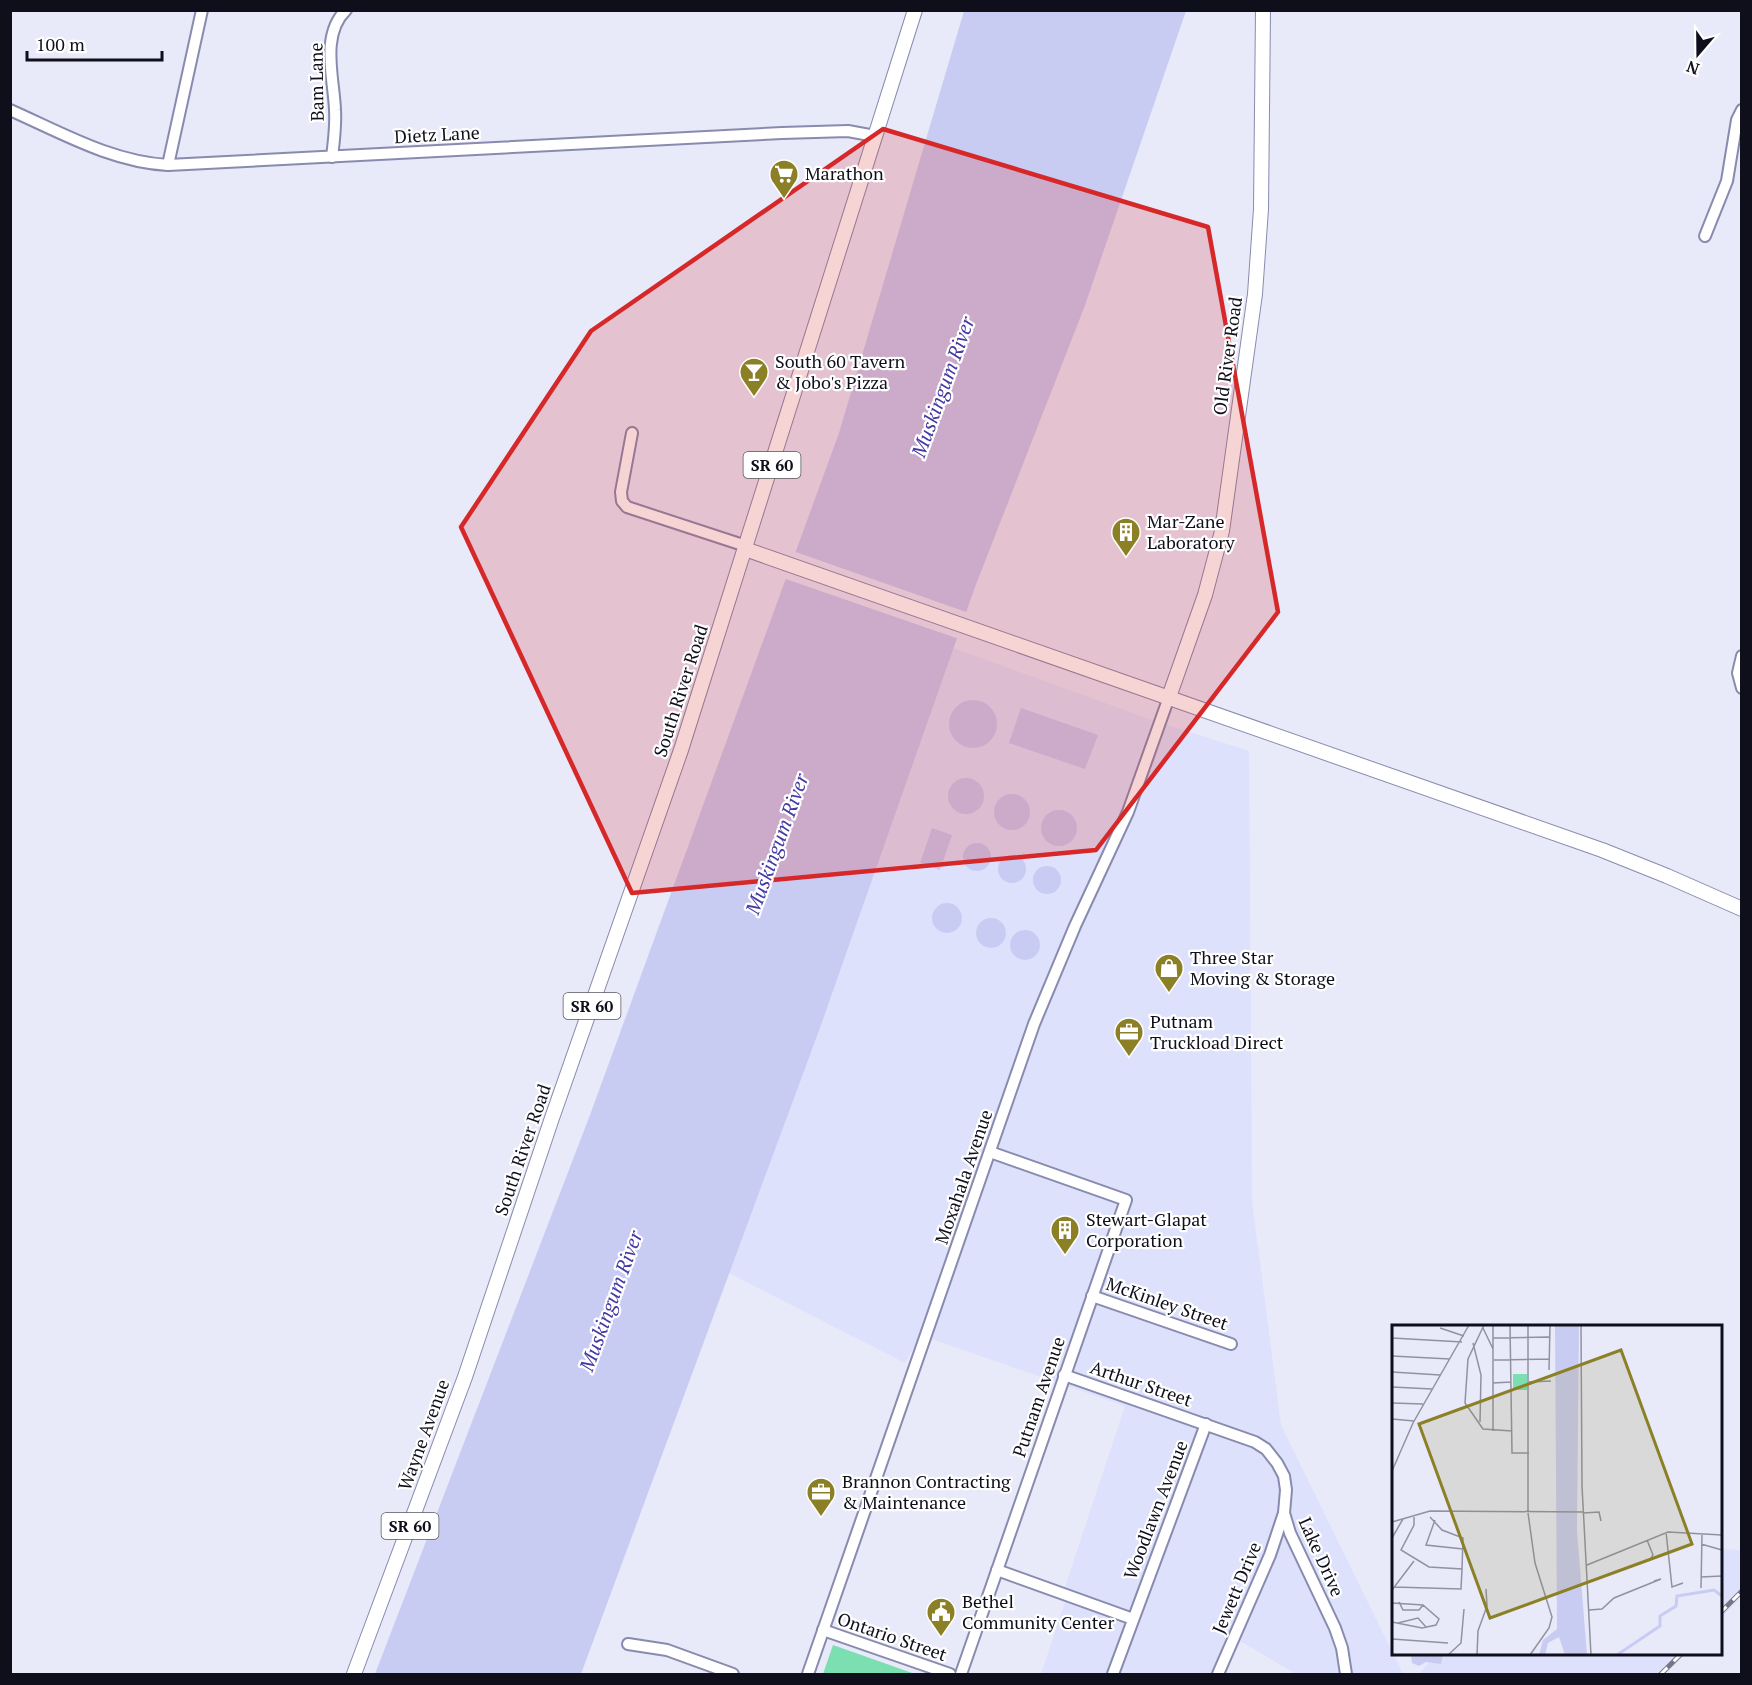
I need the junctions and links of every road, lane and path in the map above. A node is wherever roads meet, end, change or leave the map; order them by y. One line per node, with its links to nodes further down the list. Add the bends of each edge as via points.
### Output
1 (202, 10): 9 (street)
2 (346, 10): 8 (street, Bam Lane, via 332,37)
3 (915, 10): 7 (main road, South River Road / SR 60)
4 (1263, 10): 15 (main road, Old River Road, via 1262,209 1255,294 1222,531 1205,595)
5 (10, 110): 9 (street, Dietz Lane, via 106,153)
6 (1742, 110): 10 (street, via 1727,181)
7 (875, 136): 8 (street, Dietz Lane, via 848,131 815,132); 12 (main road, South River Road / SR 60)
8 (332, 157): 9 (street, Dietz Lane)
9 (168, 165)
10 (1705, 236)
11 (632, 433): 12 (street, via 621,492 627,507)
12 (745, 547): 15 (main road); 21 (main road, South River Road / SR 60, via 681,750)
13 (1742, 656): 14 (street, via 1738,673)
14 (1742, 688)
15 (1168, 697): 16 (main road, via 1602,850); 17 (street, Moxahala Avenue, via 1128,812 1074,926 1034,1024)
16 (1742, 909)
17 (990, 1152): 18 (street, Putnam Avenue, via 1126,1200); 26 (street, Moxahala Avenue)
18 (1092, 1296): 19 (street, McKinley Street); 20 (street, Putnam Avenue)
19 (1231, 1344)
20 (1064, 1375): 22 (street, Arthur Street); 24 (street, Putnam Avenue)
21 (465, 1377): 28 (main road, Wayne Avenue / SR 60)
22 (1206, 1424): 23 (street, Lake Drive, via 1266,1449 1284,1476); 25 (street, Woodlawn Avenue)
23 (1284, 1513): 34 (street, Jewett Drive); 35 (street, Lake Drive, via 1335,1628)
24 (997, 1570): 25 (street); 32 (street, Putnam Avenue)
25 (1132, 1619): 33 (street, Woodlawn Avenue)
26 (823, 1630): 30 (street, Moxahala Avenue); 31 (street, Ontario Street)
27 (628, 1644): 29 (street, via 667,1650)
28 (354, 1674)
29 (733, 1674)
30 (808, 1674)
31 (950, 1674)
32 (961, 1674)
33 (1113, 1674)
34 (1218, 1674)
35 (1346, 1674)

